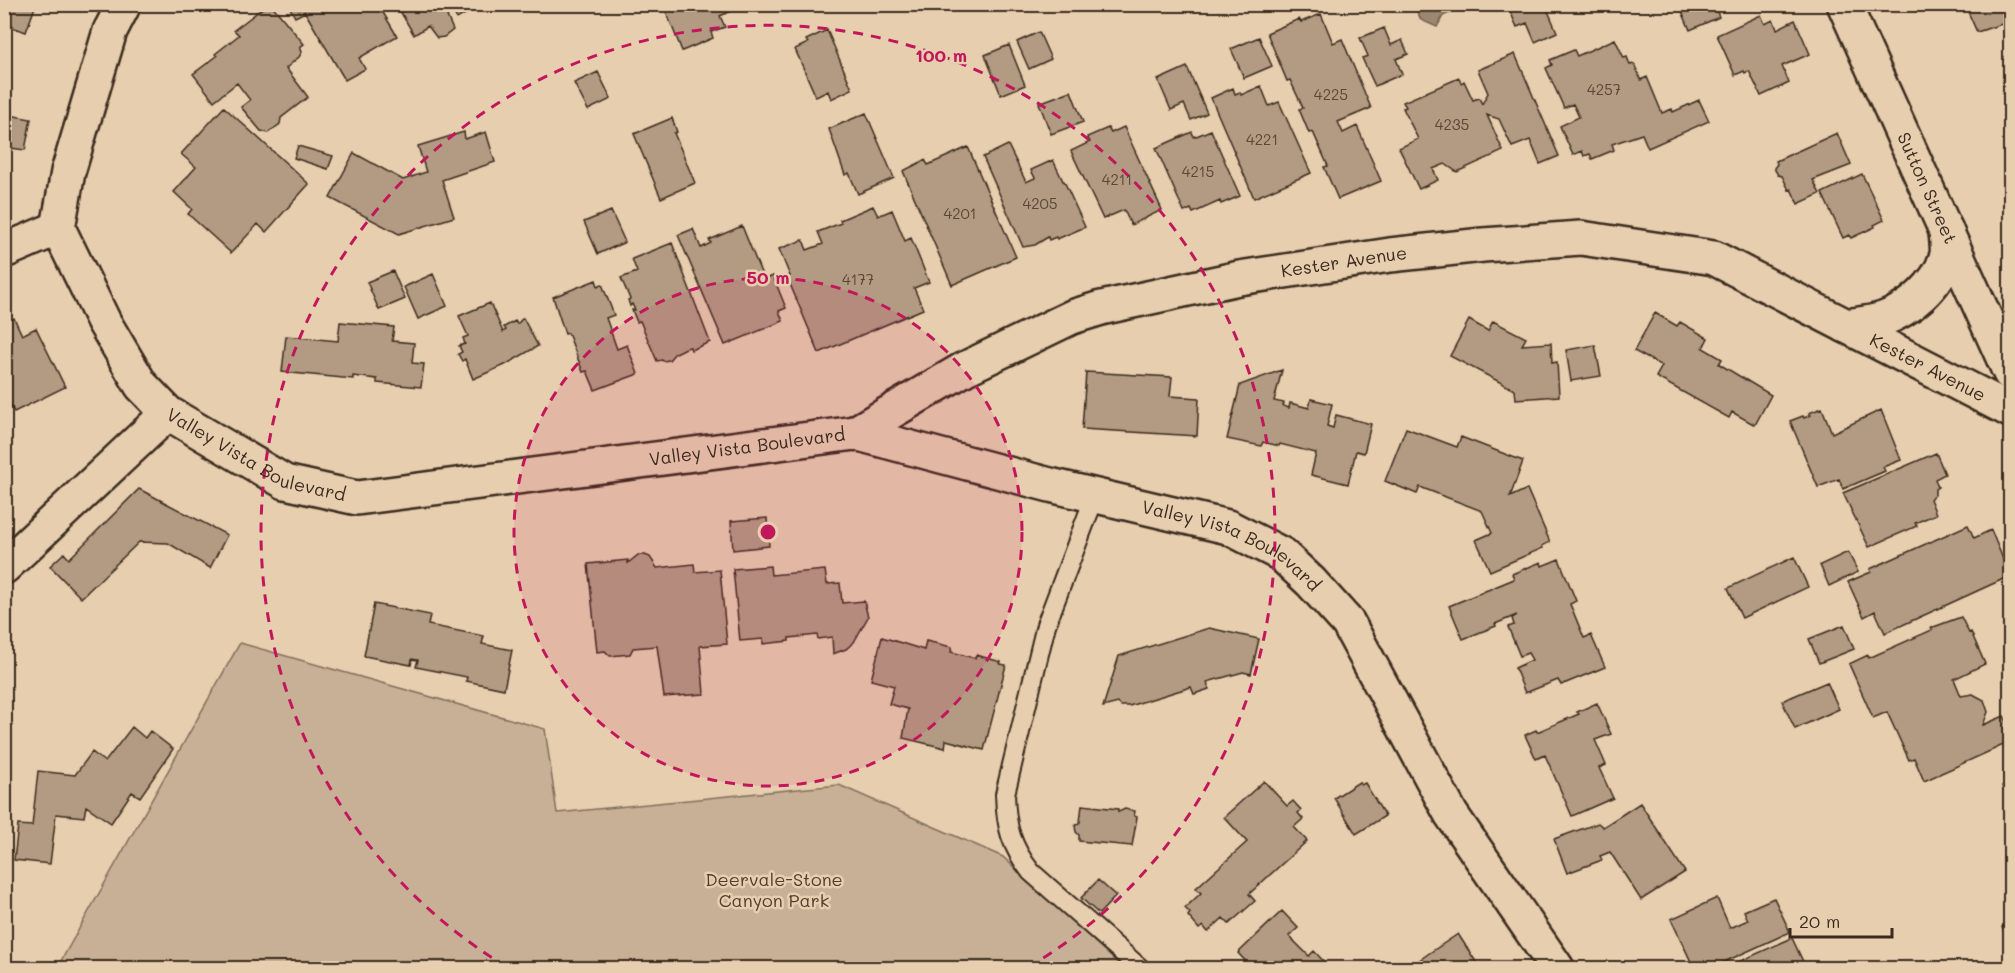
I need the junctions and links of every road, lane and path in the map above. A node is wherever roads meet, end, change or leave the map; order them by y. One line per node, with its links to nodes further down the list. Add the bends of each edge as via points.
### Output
1 (124, 4): 3 (street, via 110,32 68,172)
2 (1844, 4): 4 (street, Sutton Street)
3 (58, 228): 5 (street); 9 (street, Valley Vista Boulevard, via 104,322 141,385)
4 (1946, 230): 6 (street, Kester Avenue, via 1947,256 1925,291 1902,310 1882,319); 7 (street, Sutton Street)
5 (4, 251)
6 (1846, 326): 8 (street, Kester Avenue); 10 (street, Kester Avenue, via 1714,258 1581,238 1453,248 1239,278 1101,308 1072,317 964,369)
7 (2010, 373)
8 (2010, 410)
9 (168, 413): 10 (street, Valley Vista Boulevard, via 285,482 357,498); 12 (street)
10 (855, 433): 11 (street, Valley Vista Boulevard)
11 (1095, 496): 13 (lane, via 1046,625 1005,794 1006,821 1014,846 1031,872); 14 (street, Valley Vista Boulevard, via 1228,527 1281,554 1311,582 1348,623 1451,814)
12 (4, 567)
13 (1140, 969)
14 (1557, 969)

